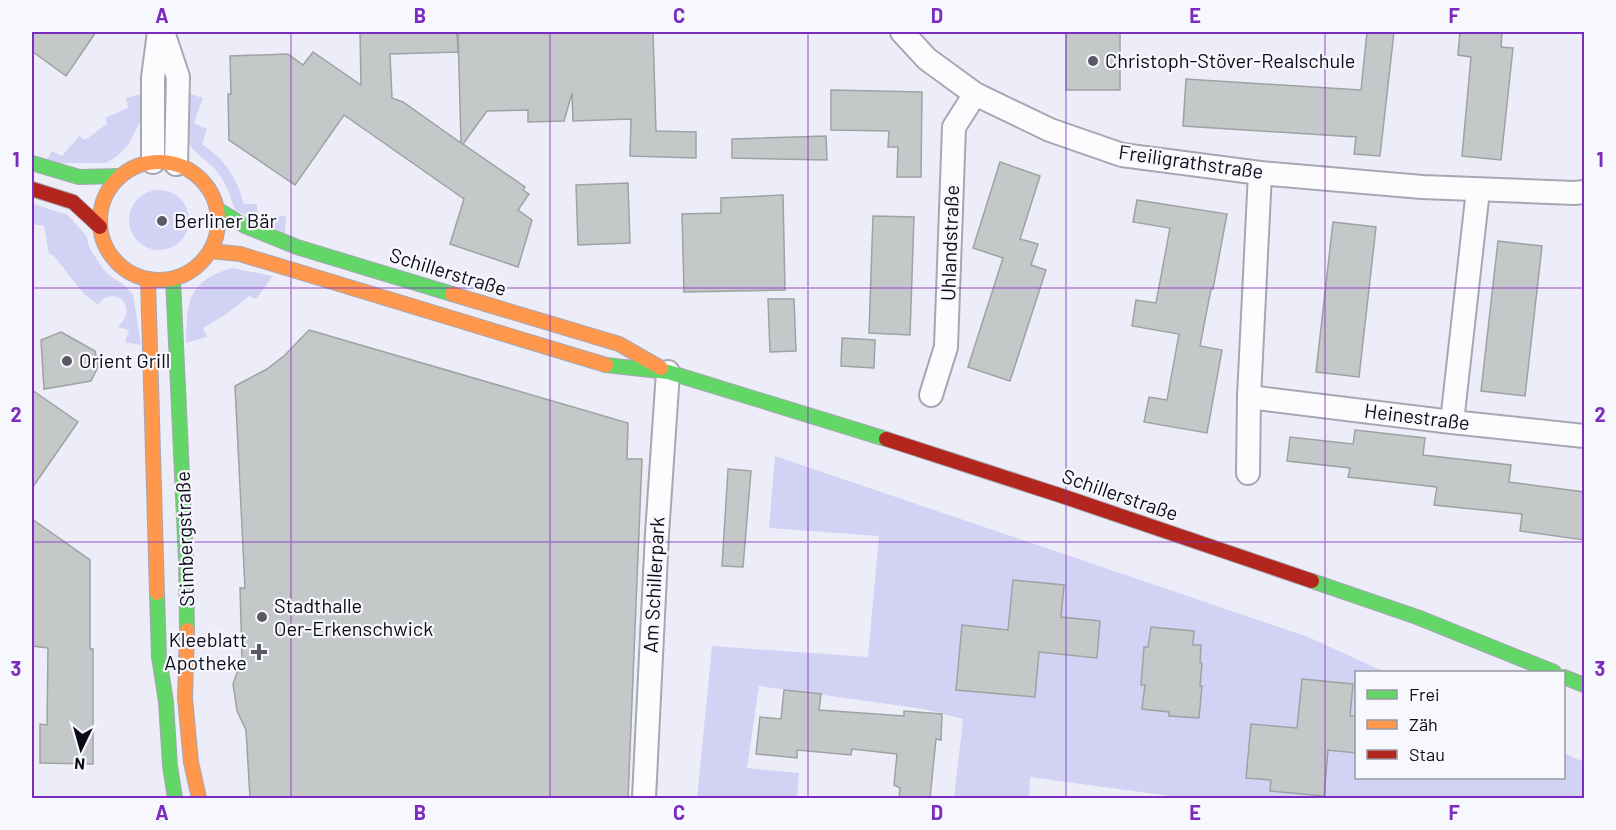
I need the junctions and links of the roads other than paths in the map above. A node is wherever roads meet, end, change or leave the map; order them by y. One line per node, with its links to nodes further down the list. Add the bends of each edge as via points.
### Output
1 (161, 32): 4 (street, via 153,78); 6 (street, via 178,77)
2 (902, 32): 3 (street, Freiligrathstraße, via 927,59)
3 (975, 94): 7 (street, Freiligrathstraße, via 1050,130 1122,155); 18 (street, Uhlandstraße, via 954,127 946,347)
4 (153, 162): 6 (main road); 8 (main road)
5 (32, 163): 8 (main road, via 79,177)
6 (176, 164): 12 (main road, via 193,172 212,194)
7 (1260, 173): 10 (street, Freiligrathstraße); 19 (street)
8 (120, 176): 13 (main road, via 107,192)
9 (32, 189): 13 (main road, via 74,202)
10 (1478, 190): 11 (street, Freiligrathstraße); 20 (street)
11 (1584, 192)
12 (217, 209): 14 (main road, via 217,231); 17 (main road, Schillerstraße, via 245,226 297,247 619,344)
13 (100, 227): 15 (main road, via 104,245 114,260 128,272)
14 (210, 251): 16 (main road, via 190,271); 17 (main road, Schillerstraße, via 240,254 612,368)
15 (148, 279): 16 (main road); 26 (main road, Stimbergstraße, via 159,657)
16 (173, 279): 27 (main road, Stimbergstraße, via 186,561 184,698)
17 (668, 372): 23 (main road, Schillerstraße, via 1062,496 1417,617); 28 (street, Am Schillerpark)
18 (931, 395)
19 (1249, 397): 20 (street, Heinestraße); 22 (street)
20 (1452, 422): 21 (street, Heinestraße)
21 (1584, 436)
22 (1248, 473)
23 (1552, 671)
24 (1565, 677): 25 (main road)
25 (1584, 685)
26 (175, 798)
27 (199, 798)
28 (644, 798)

